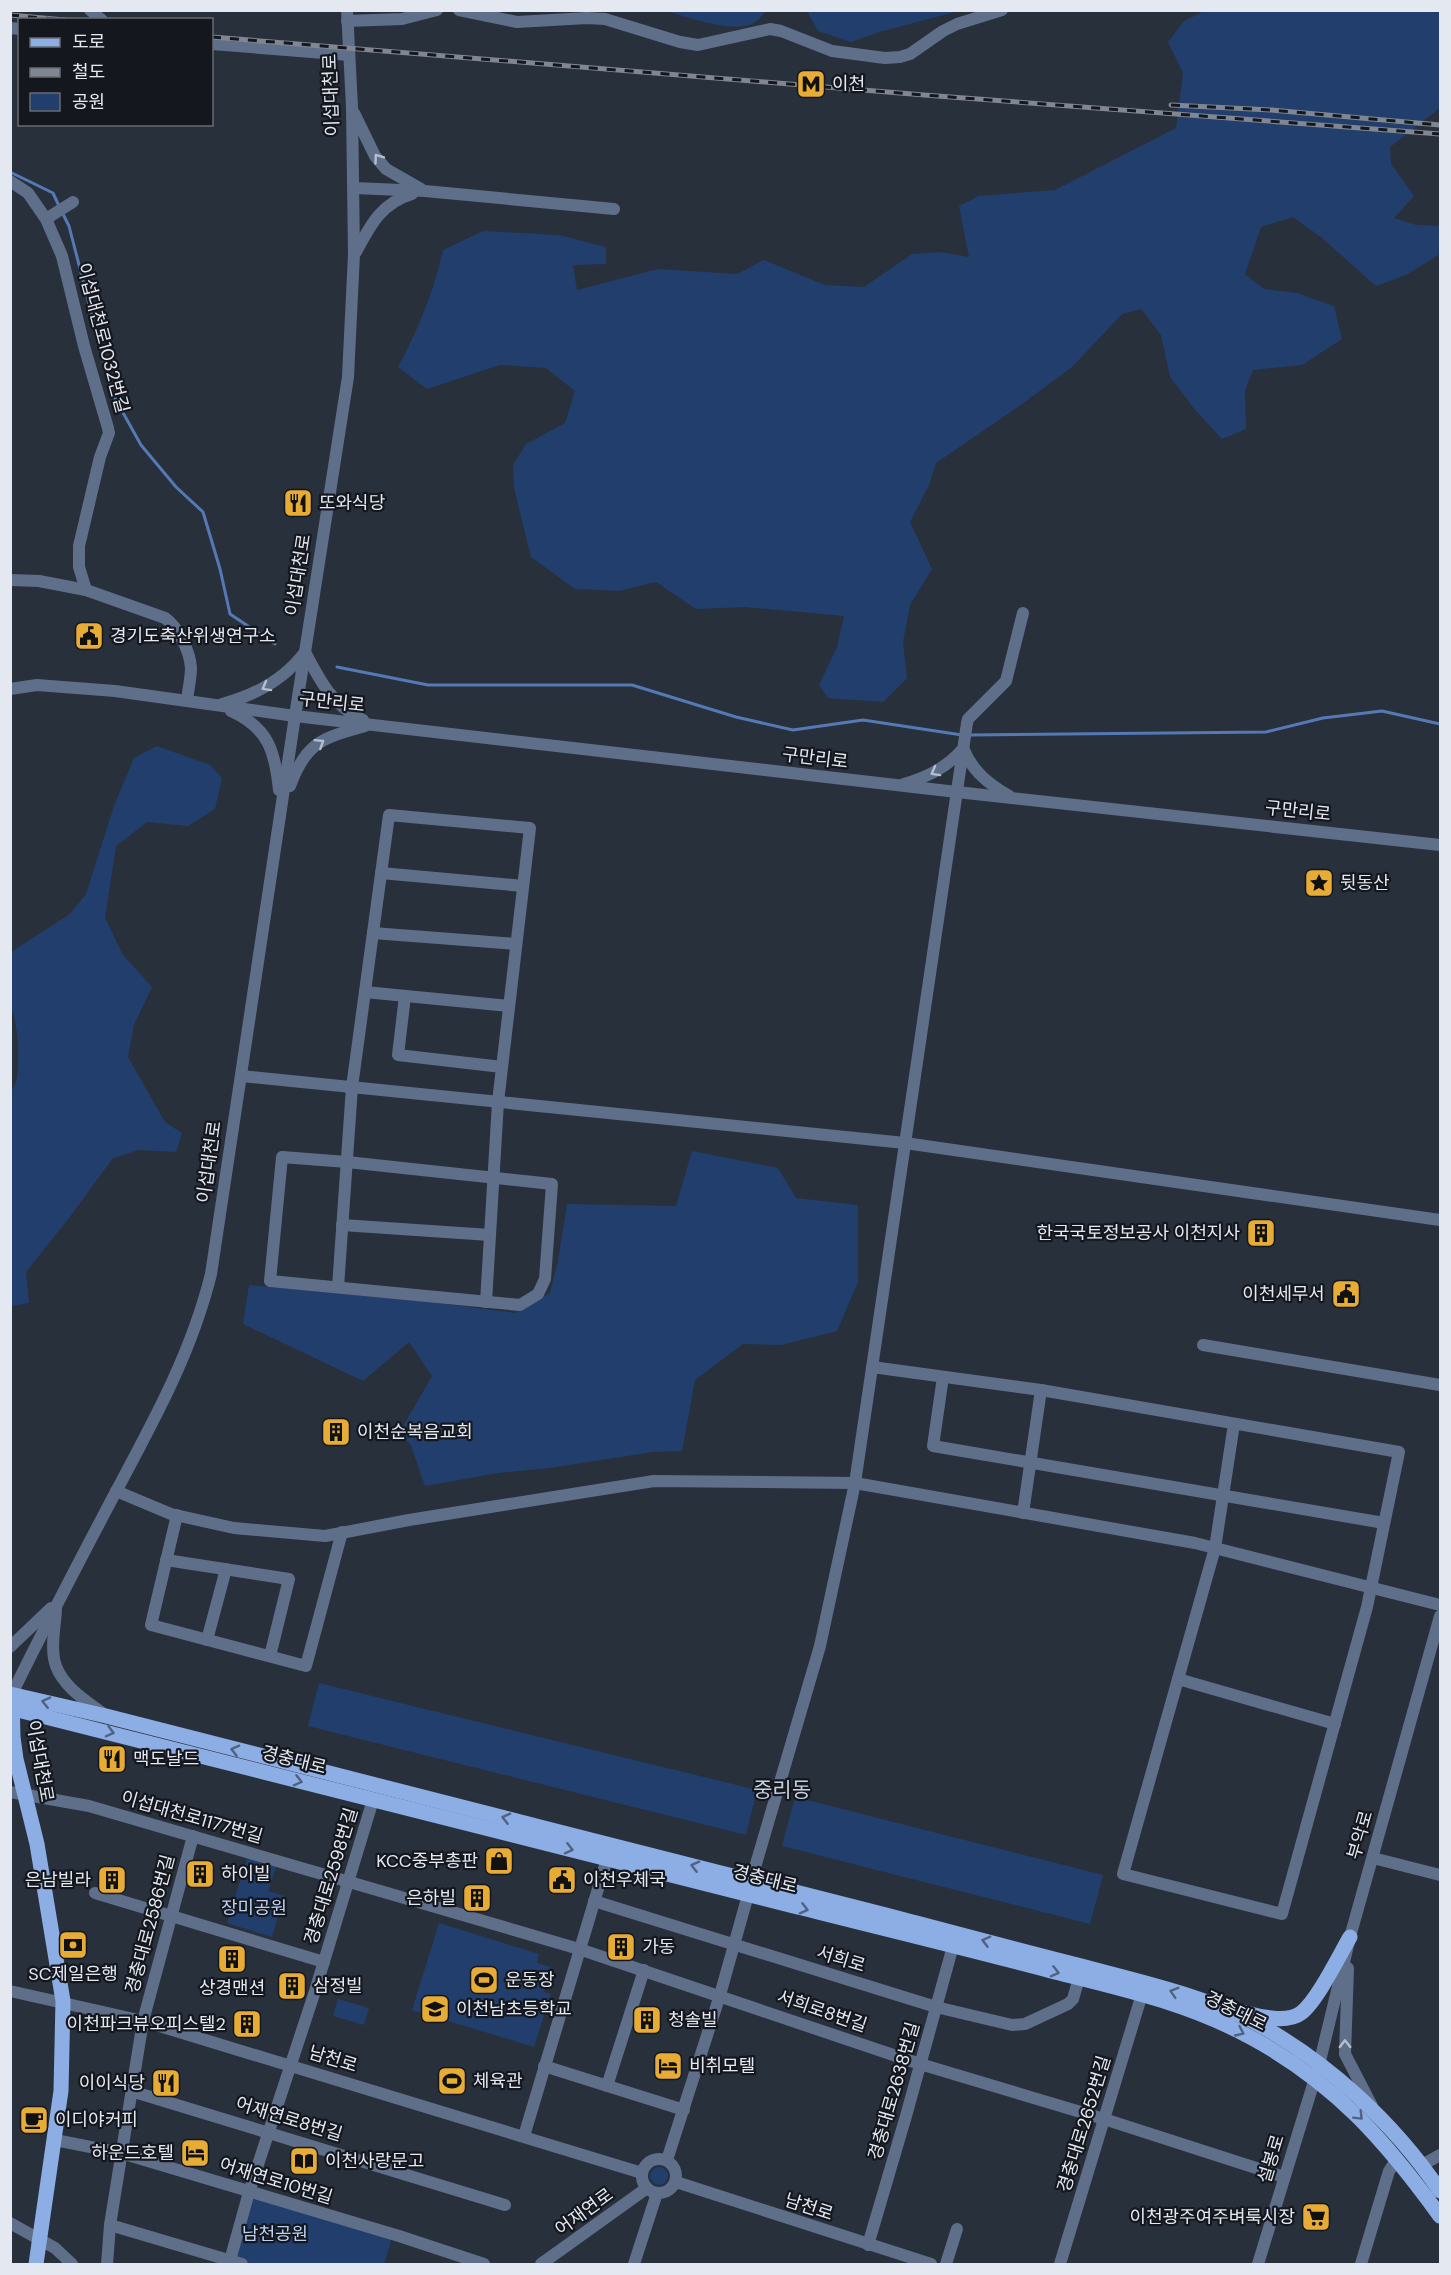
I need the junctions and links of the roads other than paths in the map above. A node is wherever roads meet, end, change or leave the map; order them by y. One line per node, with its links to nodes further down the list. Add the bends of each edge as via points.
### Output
1 (437, 10): 4 (street, 이섭대천로, via 402,20)
2 (459, 10): 3 (street, via 524,22 605,19 698,45 770,29 832,51 885,58 910,54 957,24)
3 (1002, 10)
4 (347, 16): 6 (street, 이섭대천로)
5 (213, 44): 6 (street)
6 (349, 55): 7 (street, 이섭대천로)
7 (351, 107): 9 (street, 이섭대천로); 10 (street, one-way to 7, via 386,169 375,156)
8 (10, 181): 16 (street, 이섭대천로1032번길, via 28,193 46,219 62,256 109,433 79,546 79,567)
9 (354, 188): 10 (street); 14 (street, 이섭대천로)
10 (425, 191): 12 (street); 14 (street, via 399,198 380,211)
11 (73, 202): 13 (street)
12 (614, 209)
13 (49, 217)
14 (354, 254): 18 (street, 이섭대천로, via 348,377)
15 (10, 580): 16 (street)
16 (86, 590): 20 (street, via 172,622 190,662)
17 (1023, 613): 24 (street, via 1006,681 968,719)
18 (305, 652): 21 (street, one-way to 21, via 281,678 265,688); 22 (street, 이섭대천로); 23 (street, via 335,702)
19 (10, 688): 20 (street, 구만리로, via 71,686)
20 (187, 701): 21 (street, 구만리로)
21 (216, 705): 22 (street, 구만리로); 28 (street, via 243,716 268,742 276,762)
22 (295, 716): 23 (street, 구만리로); 28 (street, 이섭대천로)
23 (372, 724): 25 (street, 구만리로); 28 (street, one-way to 23, via 298,764 309,750 340,733)
24 (963, 749): 25 (street, one-way to 25, via 939,770); 26 (street); 27 (street, via 969,762 991,786)
25 (900, 786): 26 (street, 구만리로)
26 (957, 792): 27 (street, 구만리로); 41 (street)
27 (1015, 799): 29 (street, 구만리로)
28 (281, 810): 38 (street, 이섭대천로)
29 (1440, 845)
30 (381, 873): 31 (street); 31 (street, via 389,815 401,816 530,828); 32 (street)
31 (523, 886): 33 (street)
32 (373, 933): 33 (street); 34 (street)
33 (516, 944): 36 (street)
34 (365, 992): 35 (street); 39 (street)
35 (405, 996): 36 (street); 37 (street, via 398,1055)
36 (509, 1006): 37 (street)
37 (502, 1067): 40 (street)
38 (242, 1076): 39 (street); 57 (street, 이섭대천로, via 203,1309 177,1375)
39 (352, 1087): 40 (street); 42 (street)
40 (498, 1102): 41 (street); 43 (street)
41 (905, 1143): 44 (street); 50 (street)
42 (347, 1162): 43 (street); 45 (street); 47 (street, via 282,1157 270,1281)
43 (494, 1177): 46 (street); 48 (street, via 552,1184 545,1279 538,1294 520,1305)
44 (1440, 1220)
45 (342, 1225): 46 (street); 47 (street)
46 (490, 1235): 48 (street)
47 (338, 1287): 48 (street)
48 (486, 1302)
49 (1203, 1345): 52 (street)
50 (872, 1367): 51 (street); 56 (street)
51 (943, 1377): 53 (street); 55 (street, via 933,1446)
52 (1440, 1385)
53 (1041, 1390): 54 (street); 55 (street)
54 (1234, 1424): 58 (street); 61 (street, via 1399,1452)
55 (1030, 1462): 58 (street); 59 (street)
56 (855, 1483): 59 (street); 62 (street, via 654,1481); 86 (street, via 820,1646)
57 (116, 1491): 60 (street); 67 (street, 이섭대천로)
58 (1224, 1496): 61 (street); 63 (street)
59 (1023, 1513): 63 (street)
60 (177, 1515): 62 (street, via 234,1528 325,1536); 64 (street)
61 (1384, 1523): 66 (street)
62 (342, 1533): 72 (street, via 306,1666)
63 (1215, 1548): 66 (street); 74 (street)
64 (166, 1560): 65 (street); 70 (street, via 151,1625)
65 (226, 1569): 70 (street); 72 (street, via 289,1579)
66 (1370, 1587): 68 (street); 77 (street)
67 (56, 1603): 71 (street); 75 (street, 이섭대천로); 76 (street, via 56,1666 76,1693)
68 (1440, 1605)
69 (1440, 1616): 73 (street, 부악로)
70 (207, 1640): 72 (street)
71 (10, 1647)
72 (270, 1656)
73 (1436, 1656): 82 (street, 부악로)
74 (1178, 1679): 77 (street); 77 (street, via 1123,1874 1282,1914)
75 (11, 1701): 76 (main road, 경충대로, one-way to 75); 78 (main road, 이섭대천로); 80 (main road, 경충대로, one-way to 80)
76 (106, 1716): 86 (main road, 경충대로, one-way to 76)
77 (1335, 1724)
78 (14, 1771): 79 (main road, 이섭대천로)
79 (17, 1793): 81 (street, 이섭대천로1177번길, via 89,1806); 100 (main road, 이섭대천로, via 37,1844)
80 (373, 1800): 83 (main road, 경충대로, one-way to 83); 85 (street, 경충대로2598번길)
81 (193, 1836): 85 (street, 이섭대천로1177번길); 89 (street, 경충대로2586번길)
82 (1372, 1858): 84 (street); 90 (street, 부악로)
83 (606, 1859): 86 (main road, 경충대로); 88 (street)
84 (1440, 1875)
85 (348, 1880): 93 (street, 서희로8번길); 94 (street, 경충대로2598번길)
86 (749, 1888): 91 (street); 92 (main road, 경충대로, one-way to 92); 102 (main road, 경충대로, one-way to 86, via 1146,1983)
87 (95, 1893): 89 (street, 경충대로2598번길)
88 (594, 1901): 91 (street, 서희로); 93 (street)
89 (170, 1916): 94 (street, 경충대로2598번길); 103 (street, 경충대로2586번길)
90 (1350, 1937): 102 (main road, via 1300,2014 1260,2017); 107 (street, 부악로); 111 (street, one-way to 90, via 1345,2054)
91 (734, 1946): 99 (street); 101 (street, 서희로)
92 (953, 1946): 96 (main road, 경충대로, one-way to 96); 101 (street, 경충대로2638번길)
93 (579, 1949): 95 (street, 서희로8번길); 106 (street)
94 (324, 1962): 105 (street, 경충대로2598번길)
95 (644, 1970): 99 (street, 서희로8번길); 108 (street)
96 (1079, 1978): 98 (main road, 경충대로); 101 (street, via 1068,2004 1020,2025)
97 (10, 1991): 100 (street, 남천로)
98 (1142, 1994): 107 (main road, 경충대로, one-way to 107, via 1200,2014); 112 (street, 경충대로2652번길)
99 (720, 1995): 104 (street, 서희로8번길); 110 (street)
100 (63, 2001): 103 (street, 남천로); 115 (main road, 이섭대천로, via 61,2091)
101 (936, 2007): 104 (street, 경충대로2638번길)
102 (1221, 2007): 107 (main road, 경충대로, via 1256,2024)
103 (142, 2021): 105 (street, 남천로); 109 (street, 경충대로2586번길)
104 (920, 2064): 112 (street, 서희로8번길); 133 (street, 경충대로2638번길)
105 (291, 2065): 113 (street, 경충대로2598번길); 114 (street, 남천로)
106 (544, 2066): 108 (street); 114 (street)
107 (1318, 2071): 111 (main road, 경충대로); 118 (main road, 경충대로, one-way to 118); 122 (street, 설봉로)
108 (607, 2086): 110 (street)
109 (131, 2091): 113 (street, 어재연로8번길); 116 (street, 경충대로2586번길)
110 (684, 2110): 119 (street)
111 (1377, 2115): 120 (main road, 경충대로)
112 (1104, 2119): 122 (street, 서희로8번길); 143 (street, 경충대로2652번길)
113 (269, 2132): 126 (street, 경충대로2598번길); 127 (street, 어재연로8번길)
114 (524, 2136): 121 (street, 남천로)
115 (55, 2140): 116 (street, 어재연로10번길); 132 (main road, 이섭대천로)
116 (121, 2153): 126 (street, 어재연로10번길); 130 (street, 경충대로2586번길)
117 (1440, 2155): 120 (street)
118 (1397, 2158): 128 (main road, 경충대로); 145 (street, via 1389,2171)
119 (668, 2160): 121 (street, via 652,2160); 123 (street, via 676,2170)
120 (1422, 2165): 125 (main road, 경충대로)
121 (642, 2173): 124 (street)
122 (1284, 2177): 144 (street, 설봉로)
123 (675, 2182): 124 (street, via 668,2191); 133 (street, 남천로)
124 (652, 2191): 139 (street, 어재연로); 140 (street)
125 (1440, 2191)
126 (249, 2192): 134 (street, 경충대로2598번길); 138 (street, 어재연로10번길)
127 (505, 2205)
128 (1440, 2216)
129 (10, 2223): 132 (street)
130 (110, 2225): 134 (street); 137 (street, 경충대로2586번길)
131 (957, 2229): 142 (street)
132 (39, 2237): 135 (main road, 이섭대천로); 136 (street)
133 (868, 2246): 141 (street, 남천로)
134 (234, 2263)
135 (36, 2265)
136 (72, 2265)
137 (107, 2265)
138 (484, 2265)
139 (541, 2265)
140 (634, 2265)
141 (931, 2265)
142 (946, 2265)
143 (1060, 2265)
144 (1258, 2265)
145 (1360, 2265)

